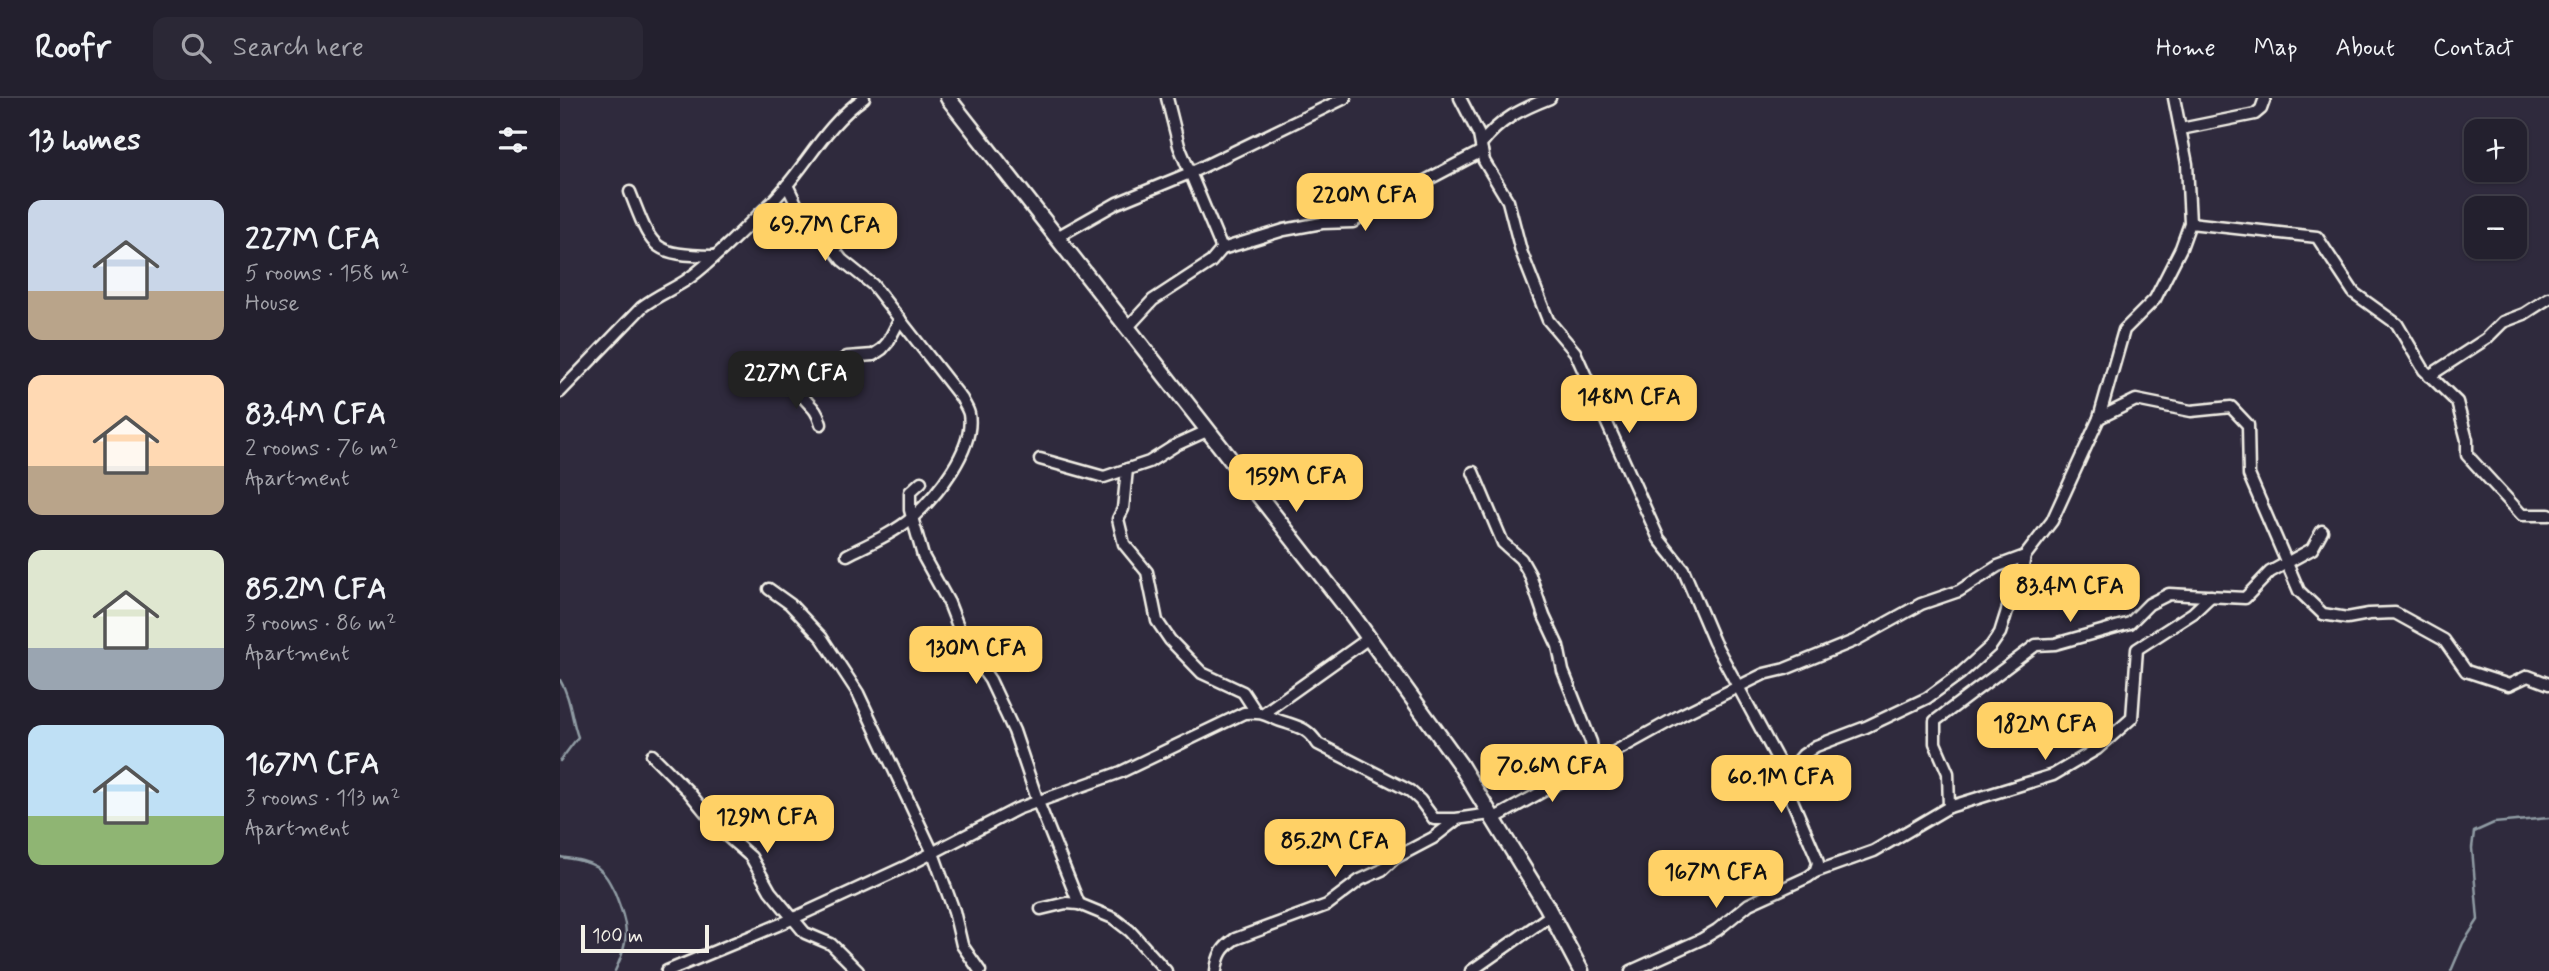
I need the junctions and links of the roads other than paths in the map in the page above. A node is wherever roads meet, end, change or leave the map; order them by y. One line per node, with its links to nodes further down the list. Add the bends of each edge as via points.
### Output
1 (864, 98): 14 (street, via 827,132)
2 (948, 98): 17 (main road)
3 (1167, 98): 13 (street)
4 (1345, 98): 13 (street)
5 (1460, 98): 12 (street)
6 (1516, 98): 10 (street)
7 (1550, 98): 10 (street)
8 (2174, 98): 11 (street)
9 (2265, 98): 11 (street, via 2255,114)
10 (1515, 112): 12 (street, via 1492,130)
11 (2181, 130): 16 (street)
12 (1481, 148): 18 (street, via 1425,181 1387,196 1353,222 1284,230); 42 (street, via 1508,201 1521,251 1548,320 1575,352 1659,540 1683,569)
13 (1190, 173): 17 (street, via 1117,203); 18 (street)
14 (787, 185): 19 (street); 21 (street, via 803,218 873,285)
15 (630, 192): 19 (street, via 651,242 660,249)
16 (2190, 223): 23 (street, via 2316,237 2354,293 2397,324); 25 (street, via 2155,299 2124,330)
17 (1057, 237): 22 (main road)
18 (1222, 249): 22 (street, via 1211,262 1153,300)
19 (713, 256): 24 (street, via 685,281 642,307)
20 (2549, 298): 23 (street, via 2503,322 2486,339)
21 (900, 319): 26 (street, via 882,349 873,355 847,357 800,391 815,407); 33 (street, via 962,399 969,415 960,460)
22 (1128, 327): 27 (main road)
23 (2429, 376): 32 (street, via 2457,402 2467,455 2522,514)
24 (560, 392)
25 (2099, 418): 36 (street, via 2052,521); 37 (street, via 2136,400 2191,411 2231,407 2248,425 2249,475)
26 (821, 424)
27 (1209, 430): 29 (street); 40 (main road)
28 (1040, 459): 29 (street, via 1104,477)
29 (1127, 469): 43 (street, via 1124,509 1118,519 1124,544 1147,572 1157,621 1202,673 1243,692)
30 (1473, 472): 45 (street, via 1503,543 1530,575 1591,742)
31 (921, 482): 33 (street, via 910,492)
32 (2549, 515)
33 (912, 517): 35 (street); 47 (street, via 923,556 1014,731)
34 (2322, 531): 37 (street, via 2312,550)
35 (847, 555)
36 (2025, 556): 42 (street, via 1854,641); 46 (street, via 2019,586 1991,646 1927,698 1816,746 1803,755)
37 (2286, 563): 39 (street, via 2270,572 2245,598); 41 (street, via 2299,590 2323,614 2347,618 2395,613 2444,640 2466,671 2509,685 2528,676)
38 (769, 589): 51 (street, via 822,638 858,693)
39 (2211, 596): 48 (street, via 2137,649 2132,718 2097,749 2053,775); 48 (street, via 2169,594 2149,604 2130,623 2036,645 1935,721 1935,743 1948,773)
40 (1369, 638): 43 (street); 49 (main road)
41 (2549, 684)
42 (1738, 687): 45 (street); 46 (street)
43 (1261, 712): 47 (street, via 1229,719 1121,772); 50 (street, via 1300,726 1318,744 1410,791 1434,820)
44 (652, 755): 56 (street, via 751,857 770,891)
45 (1594, 762): 49 (street)
46 (1788, 779): 52 (street, via 1788,793 1818,863)
47 (1038, 802): 51 (street); 53 (street)
48 (1949, 807): 52 (street, via 1874,851)
49 (1492, 816): 50 (street); 55 (main road)
50 (1456, 819): 61 (street, via 1327,905 1235,939 1223,947)
51 (933, 853): 56 (street); 59 (street, via 962,945)
52 (1815, 872): 64 (street, via 1740,909 1717,930)
53 (1079, 904): 54 (street); 60 (street, via 1113,918 1130,931)
54 (1041, 909)
55 (1551, 915): 62 (street); 63 (main road)
56 (795, 918): 57 (street); 58 (street, via 805,933 831,944)
57 (667, 971)
58 (858, 971)
59 (980, 971)
60 (1166, 971)
61 (1216, 971)
62 (1471, 971)
63 (1581, 971)
64 (1631, 971)

